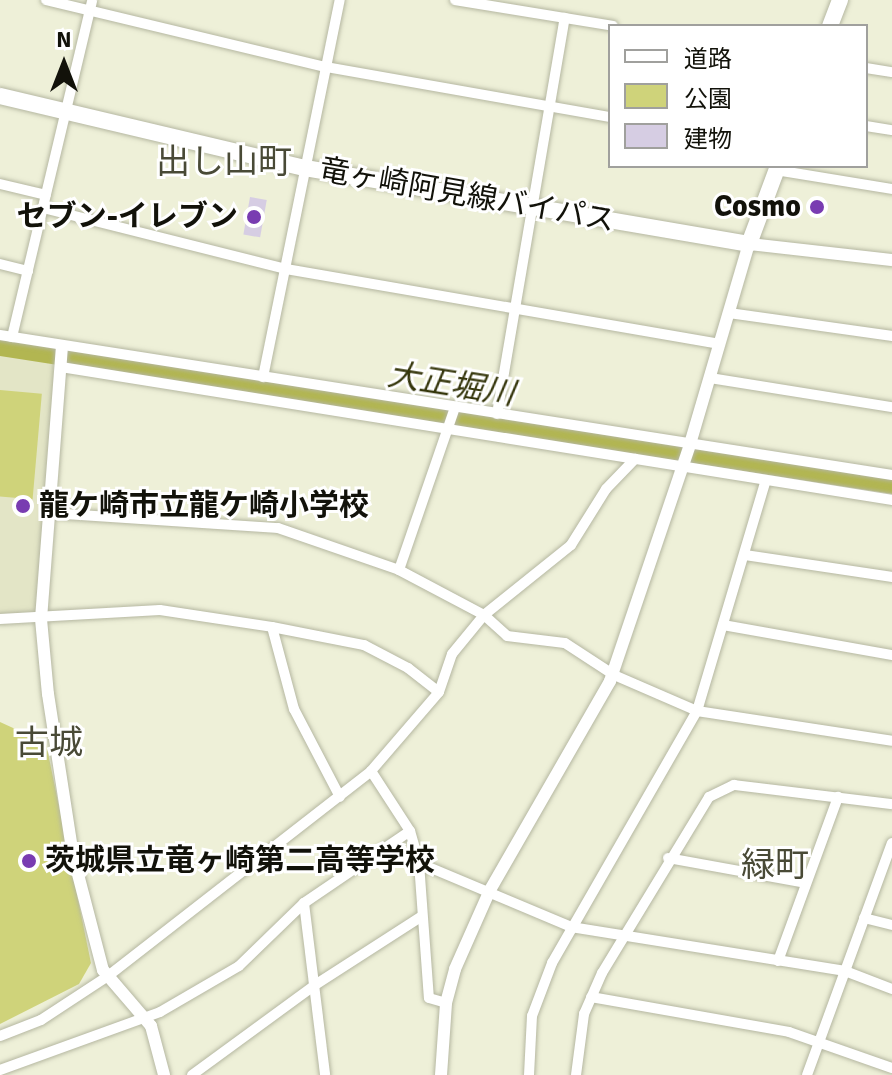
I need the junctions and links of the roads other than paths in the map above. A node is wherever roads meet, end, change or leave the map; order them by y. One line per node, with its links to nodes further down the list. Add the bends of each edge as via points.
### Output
1 (46, 0): 5 (street)
2 (340, 0): 9 (street)
3 (455, 0): 6 (street)
4 (840, 0): 7 (main road)
5 (91, 5): 9 (street); 14 (street)
6 (565, 18): 8 (street); 13 (street)
7 (831, 24)
8 (608, 25)
9 (326, 67): 13 (street); 18 (street)
10 (868, 68): 11 (street)
11 (892, 72)
12 (0, 96): 14 (main road, 竜ヶ崎阿見線バイパス)
13 (550, 107): 15 (street); 23 (street)
14 (66, 112): 18 (main road, 竜ヶ崎阿見線バイパス); 22 (street)
15 (608, 117)
16 (868, 126): 17 (street)
17 (892, 130)
18 (305, 168): 23 (main road, 竜ヶ崎阿見線バイパス); 28 (street)
19 (777, 168): 21 (street); 25 (main road)
20 (0, 184): 22 (street)
21 (892, 189)
22 (46, 195): 24 (street)
23 (532, 207): 25 (main road, 竜ヶ崎阿見線バイパス); 30 (street)
24 (43, 208): 28 (street); 29 (street)
25 (749, 244): 26 (street); 31 (street)
26 (892, 260)
27 (0, 264): 29 (street)
28 (286, 269): 30 (street); 38 (street)
29 (28, 271): 34 (street)
30 (515, 308): 35 (street); 42 (street)
31 (729, 313): 33 (street); 35 (street)
32 (0, 335): 34 (street)
33 (892, 336)
34 (12, 337): 36 (street)
35 (719, 344): 39 (street)
36 (62, 346): 37 (street); 38 (street)
37 (61, 367): 43 (street); 52 (street)
38 (263, 377): 41 (street)
39 (710, 378): 40 (street); 45 (street)
40 (892, 407)
41 (455, 409): 42 (street); 43 (street)
42 (497, 414): 44 (street)
43 (451, 426): 46 (street); 54 (street)
44 (662, 440): 45 (street); 47 (street)
45 (690, 444): 48 (street); 49 (street)
46 (635, 459): 47 (street); 56 (street, via 606,489 571,545)
47 (657, 460): 48 (street)
48 (683, 467): 50 (street); 62 (street)
49 (892, 475)
50 (766, 480): 51 (street); 53 (street)
51 (892, 500)
52 (51, 513): 54 (street, via 278,528); 58 (street)
53 (745, 555): 55 (street); 59 (street)
54 (399, 570): 56 (street)
55 (892, 577)
56 (484, 615): 62 (street, via 507,636 565,643); 63 (street, via 452,654)
57 (0, 619): 58 (street)
58 (41, 619): 60 (street, via 160,610); 85 (street, via 73,855)
59 (723, 625): 61 (street); 64 (street)
60 (272, 627): 63 (street, via 364,645); 67 (street, via 294,709)
61 (892, 655)
62 (613, 674): 64 (street); 76 (street)
63 (439, 692): 66 (street)
64 (697, 711): 65 (street); 81 (street)
65 (892, 741)
66 (371, 771): 67 (street); 70 (street)
67 (340, 797): 85 (street)
68 (838, 797): 69 (street); 72 (street, via 721,788 701,805); 75 (street)
69 (892, 804)
70 (410, 831): 73 (street); 77 (street)
71 (892, 843): 74 (street)
72 (668, 858): 75 (street); 82 (street)
73 (419, 863): 76 (street); 78 (street)
74 (888, 866): 79 (street)
75 (806, 883): 83 (street)
76 (490, 890): 81 (street); 89 (street)
77 (304, 903): 86 (street); 90 (street, via 239,966)
78 (422, 916): 86 (street); 89 (street, via 429,998)
79 (864, 918): 80 (street); 84 (street)
80 (892, 925)
81 (571, 927): 82 (street); 99 (street, via 532,1016)
82 (622, 936): 83 (street); 88 (street)
83 (778, 961): 84 (street)
84 (845, 971): 87 (street); 92 (street)
85 (108, 976): 90 (street); 91 (street, via 41,1020)
86 (315, 985): 96 (street); 97 (street)
87 (892, 989)
88 (591, 997): 92 (street); 100 (street, via 577,1042)
89 (446, 1003): 98 (street)
90 (143, 1018): 94 (street); 95 (street, via 157,1039)
91 (0, 1036)
92 (819, 1041): 93 (street); 101 (street)
93 (892, 1068)
94 (0, 1070)
95 (164, 1075)
96 (192, 1075)
97 (325, 1075)
98 (441, 1075)
99 (529, 1075)
100 (576, 1075)
101 (807, 1075)

